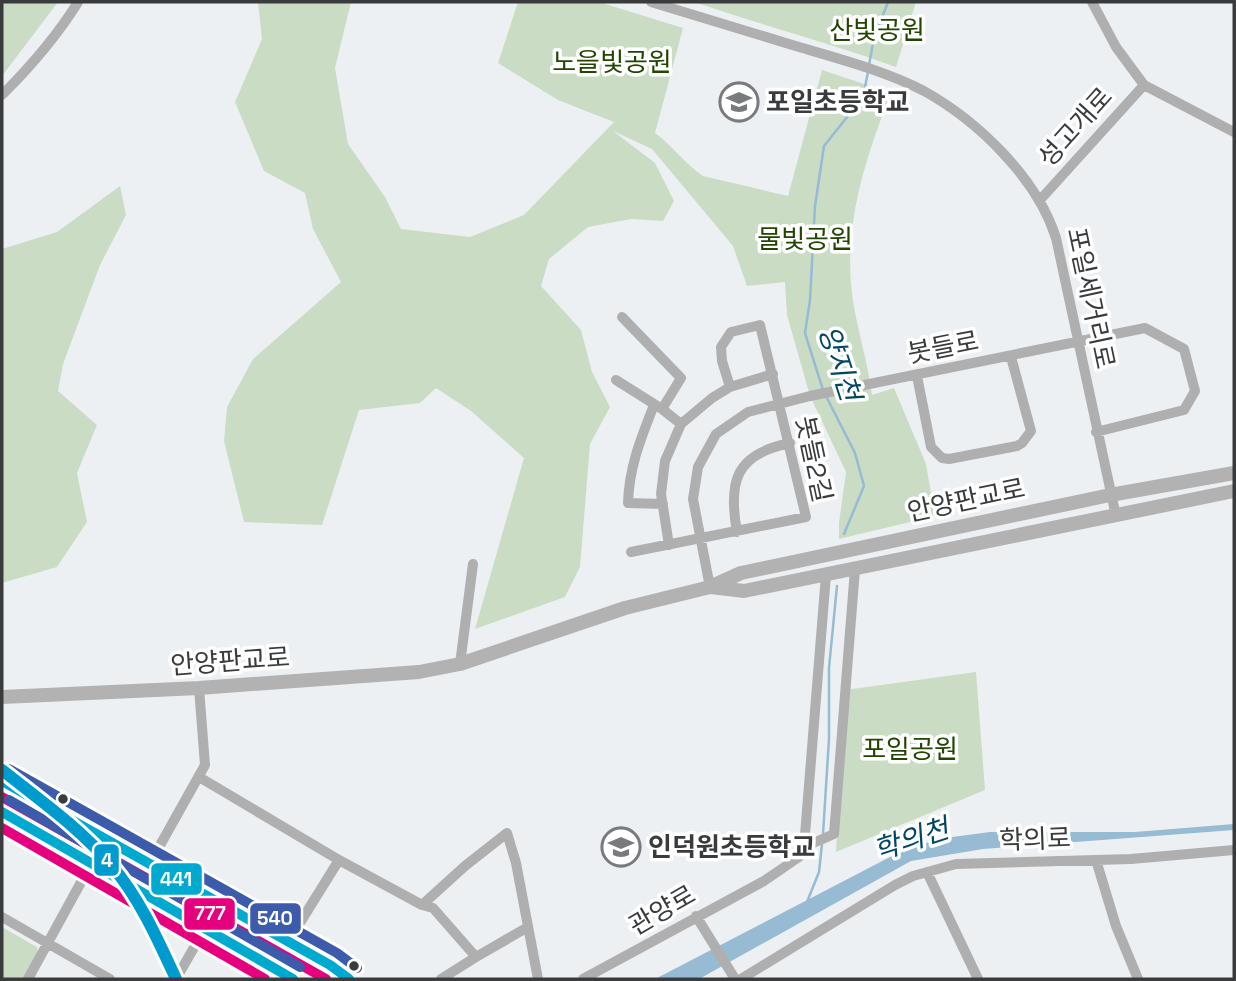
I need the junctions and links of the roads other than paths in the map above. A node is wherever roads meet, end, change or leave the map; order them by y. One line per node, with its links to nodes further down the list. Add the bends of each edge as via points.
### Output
1 (78, 2): 6 (street)
2 (651, 2): 4 (street, 포일세거리로)
3 (1092, 2): 5 (street, 성고개로, via 1116,47)
4 (672, 5): 8 (street, 포일세거리로, via 923,91 965,120 1023,174)
5 (1144, 85): 7 (street, 성고개로); 8 (street, 성고개로)
6 (2, 95)
7 (1234, 132)
8 (1040, 200): 10 (street, 포일세거리로, via 1056,238)
9 (622, 317): 17 (street, via 681,378)
10 (1077, 341): 11 (street, 봇들로); 19 (street, 포일세거리로); 19 (street, 봇들로, via 1144,328 1184,349 1195,391 1184,410)
11 (1011, 357): 13 (street, 봇들로); 13 (street, via 1031,431 1017,446 942,458 931,447)
12 (773, 374): 15 (street); 15 (street, 봇들2길, via 760,325 731,332 721,347); 16 (street, 봇들2길)
13 (917, 376): 16 (street, 봇들로)
14 (616, 380): 17 (street)
15 (730, 387): 18 (street)
16 (779, 403): 20 (street, 봇들2길); 27 (street, 봇들로, via 748,412 716,435 698,467 693,499)
17 (658, 407): 18 (street); 24 (street, via 637,447 628,503)
18 (681, 424): 24 (street, via 665,461)
19 (1096, 432): 23 (street, 포일세거리로)
20 (790, 443): 26 (street, via 742,466 732,502); 26 (street, 봇들2길, via 806,517)
21 (1234, 473): 23 (main road, 안양판교로)
22 (1234, 491): 25 (main road, 안양판교로)
23 (1110, 495): 25 (street, 포일세거리로); 33 (main road, 안양판교로, via 741,573)
24 (663, 503): 28 (street)
25 (1116, 516): 31 (main road, 안양판교로)
26 (737, 532): 27 (street, 봇들2길)
27 (701, 539): 28 (street, 봇들2길); 33 (street, 봇들로)
28 (669, 545): 29 (street, 봇들2길)
29 (631, 551)
30 (473, 564): 34 (street)
31 (855, 569): 32 (main road, 안양판교로); 41 (street, 관양로, via 834,834)
32 (826, 575): 33 (main road, 안양판교로, via 744,591); 41 (street)
33 (710, 587): 34 (main road, 안양판교로, via 625,608)
34 (460, 664): 35 (main road, 안양판교로, via 368,677)
35 (198, 688): 36 (main road, 안양판교로); 37 (street, via 205,765)
36 (2, 697)
37 (200, 777): 42 (street); 45 (street)
38 (2, 781): 45 (main road)
39 (2, 812): 44 (main road)
40 (1234, 850): 43 (street, 학의로)
41 (802, 852): 49 (street, 관양로)
42 (339, 860): 47 (street); 52 (street)
43 (1096, 860): 46 (street, 학의로, via 956,864); 68 (street)
44 (91, 864): 51 (main road); 53 (street)
45 (149, 865): 52 (main road)
46 (927, 872): 55 (street, 학의로, via 895,885); 67 (street)
47 (422, 905): 50 (street, via 507,833); 54 (street, via 432,908)
48 (2, 917): 53 (street)
49 (699, 921): 56 (street); 64 (street, 관양로)
50 (528, 927): 54 (street); 63 (street)
51 (204, 930): 59 (street); 60 (main road)
52 (288, 942): 61 (main road)
53 (48, 945): 57 (street); 58 (street)
54 (477, 957): 62 (street)
55 (759, 968): 65 (street, 학의로); 66 (street)
56 (732, 975)
57 (28, 979)
58 (110, 979)
59 (176, 979)
60 (293, 979)
61 (349, 979)
62 (440, 979)
63 (538, 979)
64 (583, 979)
65 (741, 979)
66 (766, 979)
67 (978, 979)
68 (1138, 979)

